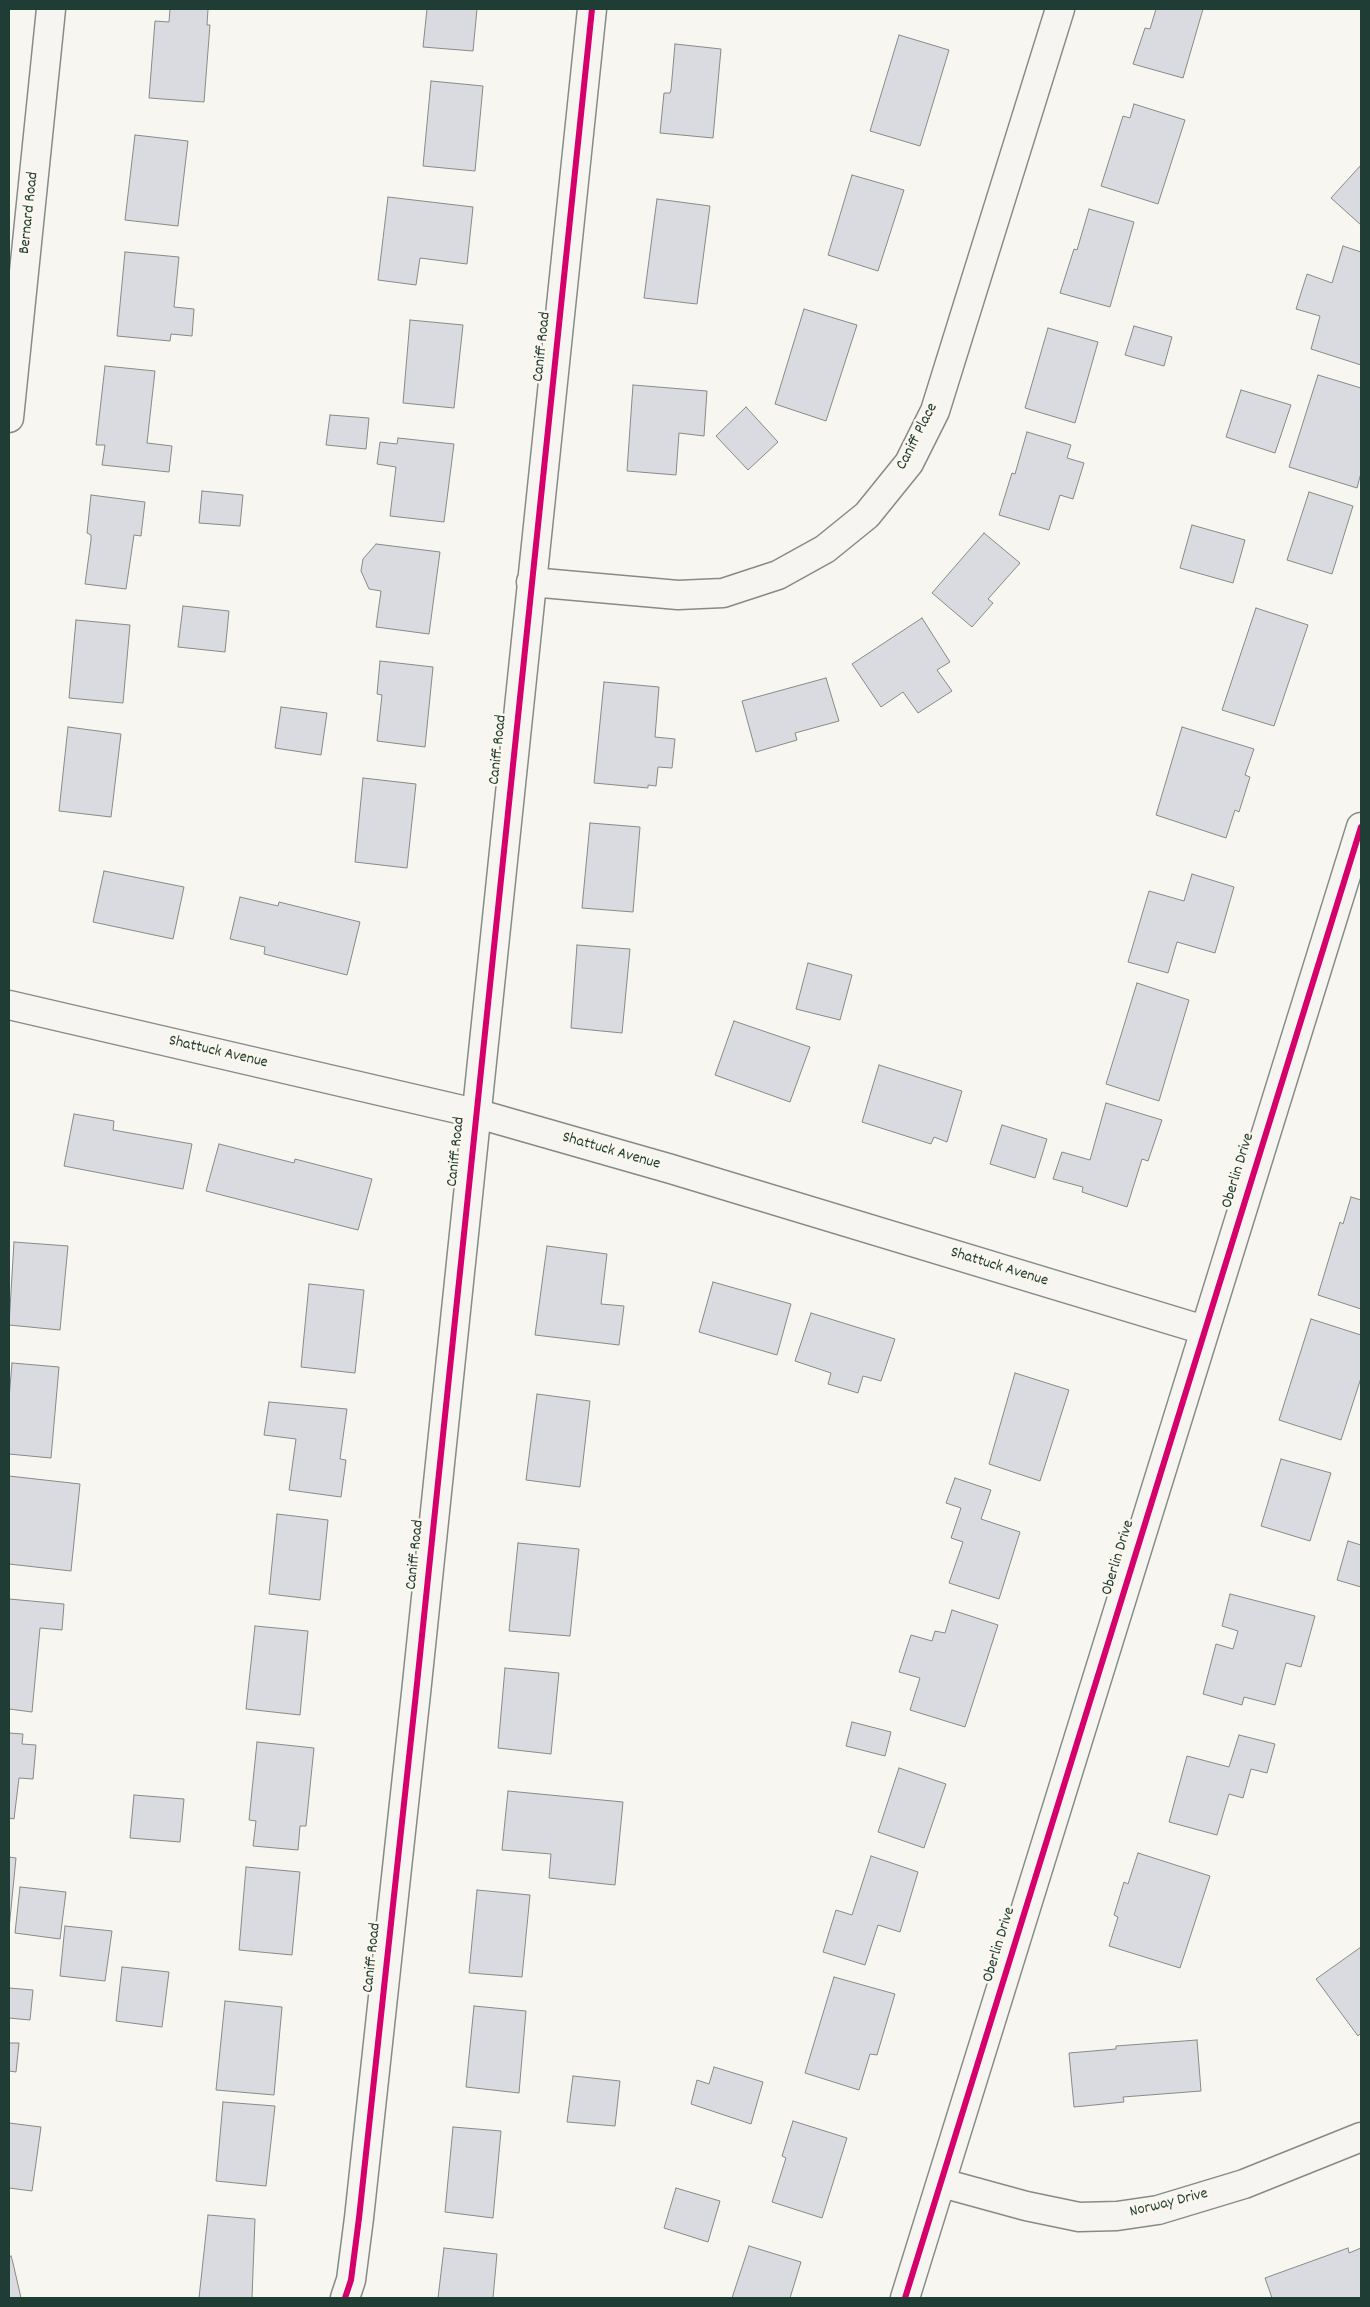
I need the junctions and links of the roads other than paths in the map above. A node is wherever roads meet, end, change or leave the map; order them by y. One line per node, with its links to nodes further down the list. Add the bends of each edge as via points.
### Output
1 (51, 9): 4 (street, Bernard Road)
2 (592, 9): 5 (street, Caniff Road)
3 (1060, 9): 5 (street, Caniff Place, via 935,411 909,463 868,515 817,554 778,574 723,593 678,595)
4 (9, 418)
5 (531, 582): 8 (street, Caniff Road)
6 (1361, 826): 9 (street, Oberlin Drive)
7 (9, 1005): 8 (street, Shattuck Avenue)
8 (475, 1113): 9 (street, Shattuck Avenue); 12 (street, Caniff Road, via 359,2218)
9 (1204, 1330): 11 (street, Oberlin Drive)
10 (1361, 2137): 11 (street, Norway Drive, via 1244,2184 1158,2210 1116,2216 1052,2212)
11 (942, 2183): 13 (street, Oberlin Drive)
12 (346, 2298)
13 (905, 2298)

